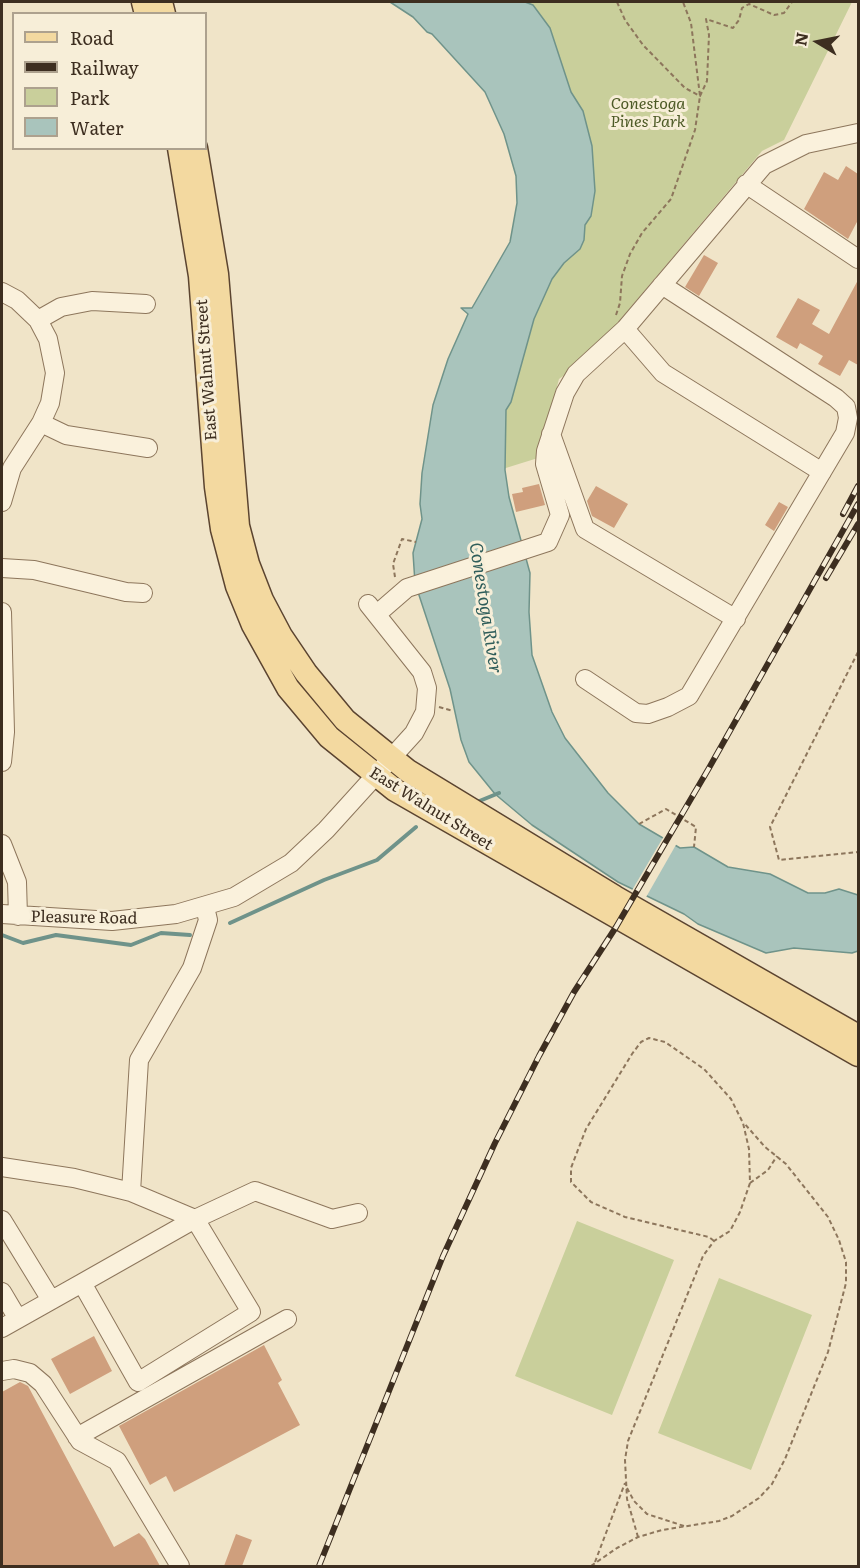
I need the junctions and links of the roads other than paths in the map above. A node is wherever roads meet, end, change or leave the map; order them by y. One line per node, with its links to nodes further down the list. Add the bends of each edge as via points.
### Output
1 (858, 133): 4 (street, via 790,150 764,165)
2 (179, 150): 23 (main road, East Walnut Street, via 200,276 218,509 231,566 253,625 288,687 329,737)
3 (196, 150): 21 (main road, East Walnut Street, via 217,274 235,506 248,564 272,620 306,673 345,720)
4 (746, 184): 5 (street); 6 (street)
5 (858, 259)
6 (662, 285): 10 (street); 14 (street, via 846,407 846,433)
7 (2, 292): 9 (street)
8 (146, 304): 9 (street, via 92,301 61,308)
9 (38, 320): 11 (street, via 48,339 55,373 50,403)
10 (618, 325): 12 (street, via 576,374); 14 (street, via 663,373)
11 (41, 423): 13 (street, via 66,435); 15 (street, via 12,468)
12 (551, 434): 19 (street, via 585,529); 21 (street, Pleasure Road, via 544,459 559,521 548,542 416,585 372,609 417,665 427,688 422,720)
13 (148, 448)
14 (822, 472): 19 (street)
15 (2, 502)
16 (2, 568): 17 (street, via 34,570)
17 (143, 593)
18 (2, 612): 22 (street)
19 (736, 619): 20 (street, via 689,696 668,707 648,714 636,713)
20 (585, 678)
21 (391, 759): 23 (street, Pleasure Road); 27 (main road, East Walnut Street, via 615,897)
22 (2, 762)
23 (375, 776): 25 (street, Pleasure Road, via 291,863 252,888); 28 (main road, East Walnut Street, via 510,858 617,915)
24 (2, 844): 26 (street, via 17,882)
25 (205, 907): 26 (street, Pleasure Road, via 155,918 112,921); 30 (street, via 208,920 192,968 139,1060)
26 (10, 915)
27 (858, 1036)
28 (858, 1055)
29 (2, 1167): 30 (street)
30 (131, 1192): 33 (street)
31 (358, 1213): 33 (street, via 332,1219 255,1191)
32 (2, 1220): 36 (street)
33 (195, 1220): 34 (street); 34 (street, via 251,1312 138,1382)
34 (82, 1282): 36 (street)
35 (2, 1292): 37 (street)
36 (51, 1300): 37 (street)
37 (18, 1319): 39 (street)
38 (287, 1319): 41 (street)
39 (2, 1328)
40 (2, 1371): 41 (street, via 14,1368 30,1373 43,1384)
41 (77, 1437): 42 (street, via 117,1461)
42 (180, 1566)

